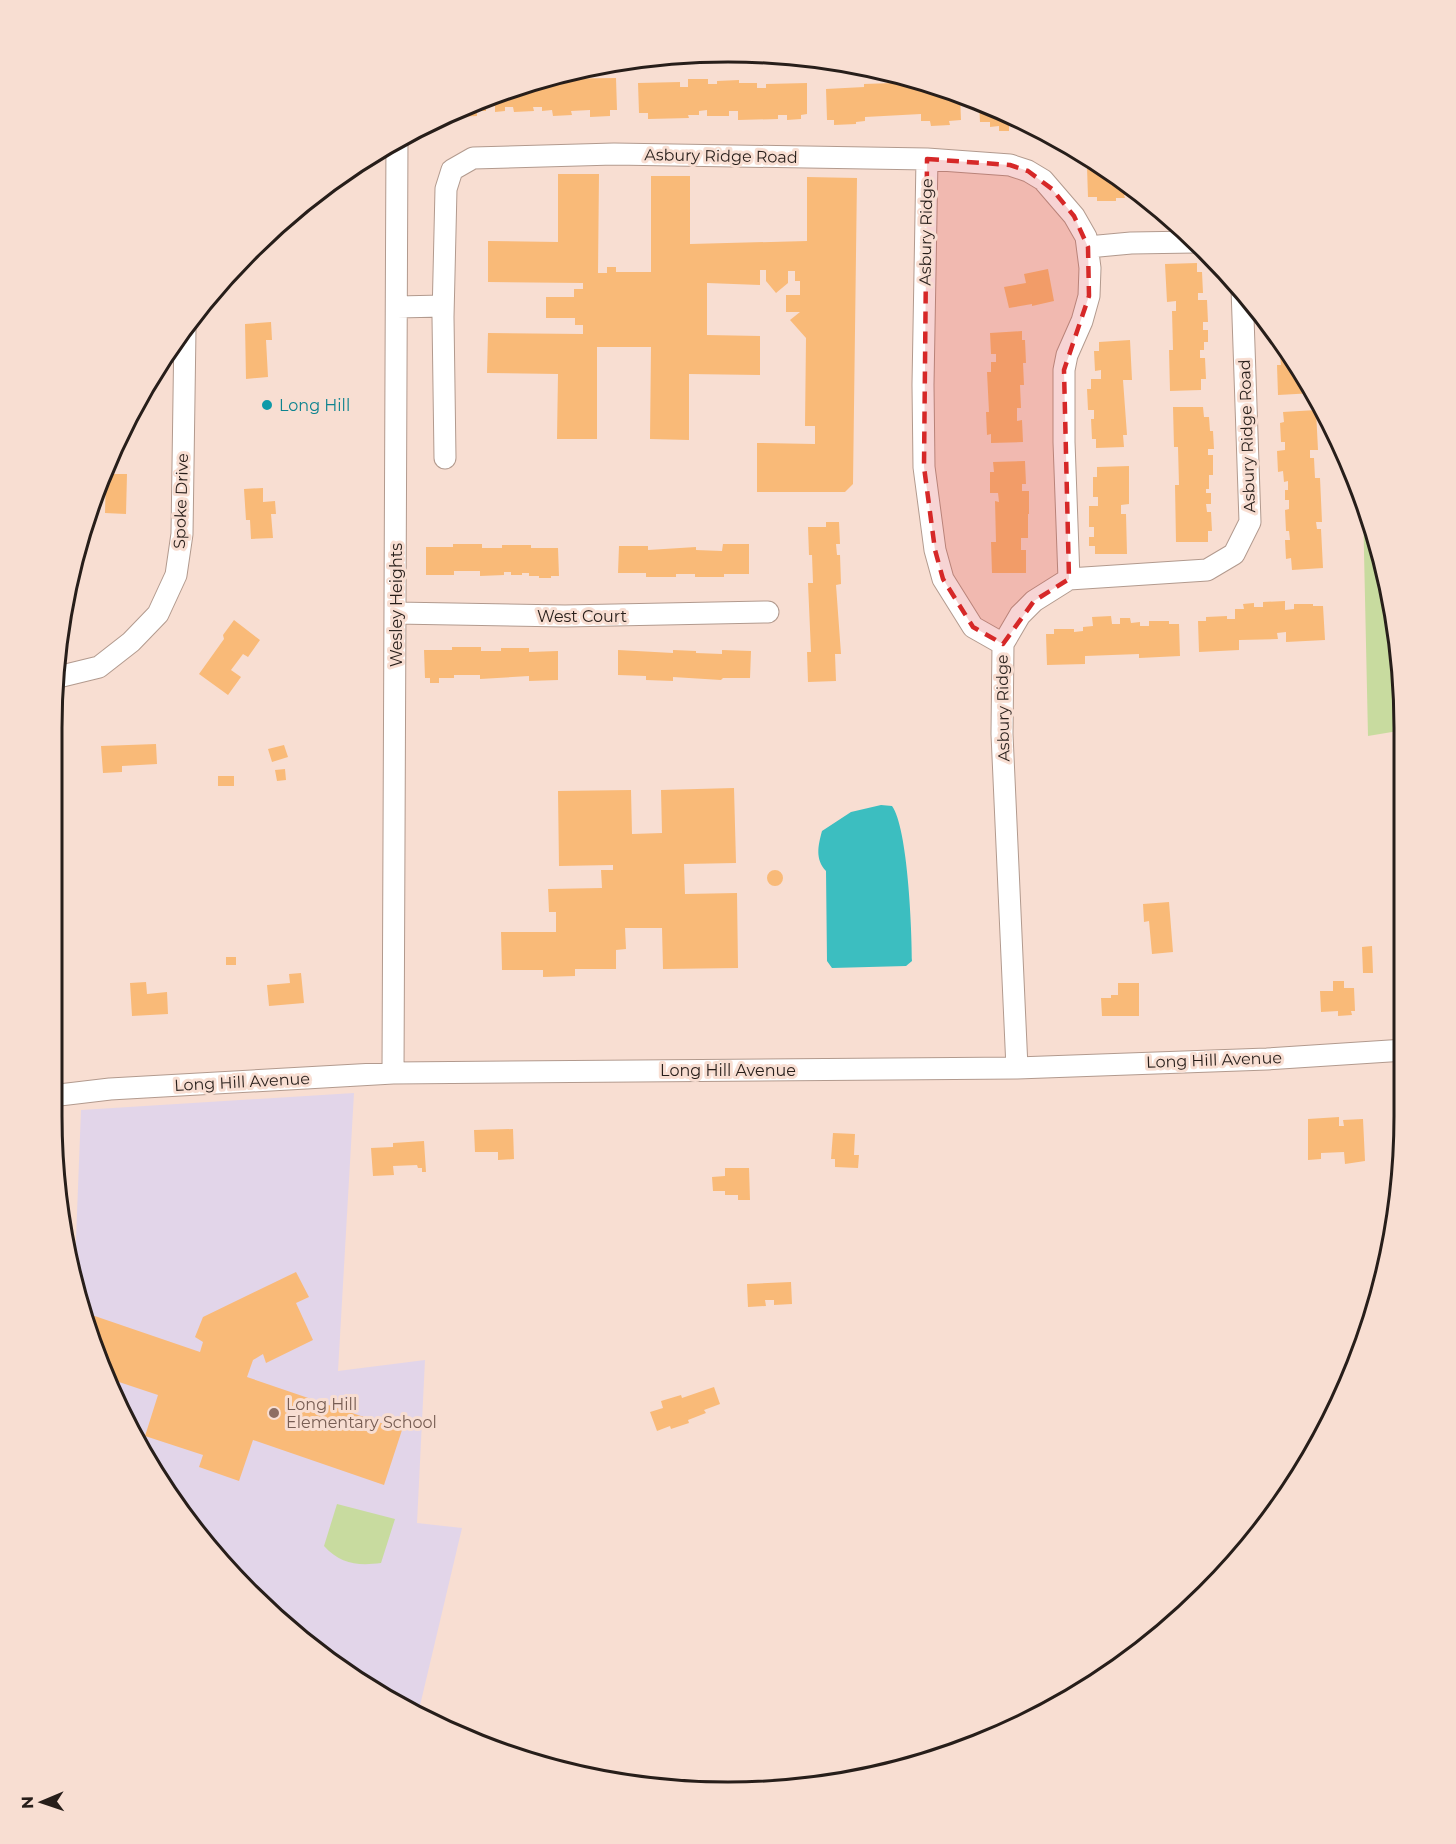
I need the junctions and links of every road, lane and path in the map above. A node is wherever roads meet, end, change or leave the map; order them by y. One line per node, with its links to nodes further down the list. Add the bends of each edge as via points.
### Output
1 (397, 150): 7 (street, Wesley Heights)
2 (927, 159): 4 (street, Asbury Ridge Road, via 993,163 1028,171 1043,180 1063,202 1086,237); 6 (street, Asbury Ridge Road, via 614,154 473,158 452,170 446,189); 13 (street, Asbury Ridge, via 922,385 924,455 935,550 943,579 973,627)
3 (1183, 242): 4 (street)
4 (1088, 247): 10 (street, Asbury Ridge Road, via 1089,296 1064,370)
5 (1243, 305): 10 (street, Asbury Ridge Road, via 1250,522 1234,554 1207,570)
6 (443, 306): 7 (street); 9 (street, Asbury Ridge Road)
7 (397, 307): 12 (street, Wesley Heights)
8 (185, 342): 14 (street, Spoke Drive, via 182,534 176,575 158,614 131,642 99,667)
9 (445, 458)
10 (1069, 579): 13 (street, Asbury Ridge Road, via 1034,601 1020,615)
11 (768, 612): 12 (street, West Court, via 565,616)
12 (396, 613): 17 (street, Wesley Heights)
13 (1003, 644): 16 (street, Asbury Ridge, via 1002,734)
14 (64, 676)
15 (1394, 1051): 16 (street, Long Hill Avenue)
16 (1017, 1068): 17 (street, Long Hill Avenue)
17 (393, 1073): 18 (street, Long Hill Avenue)
18 (62, 1095)

